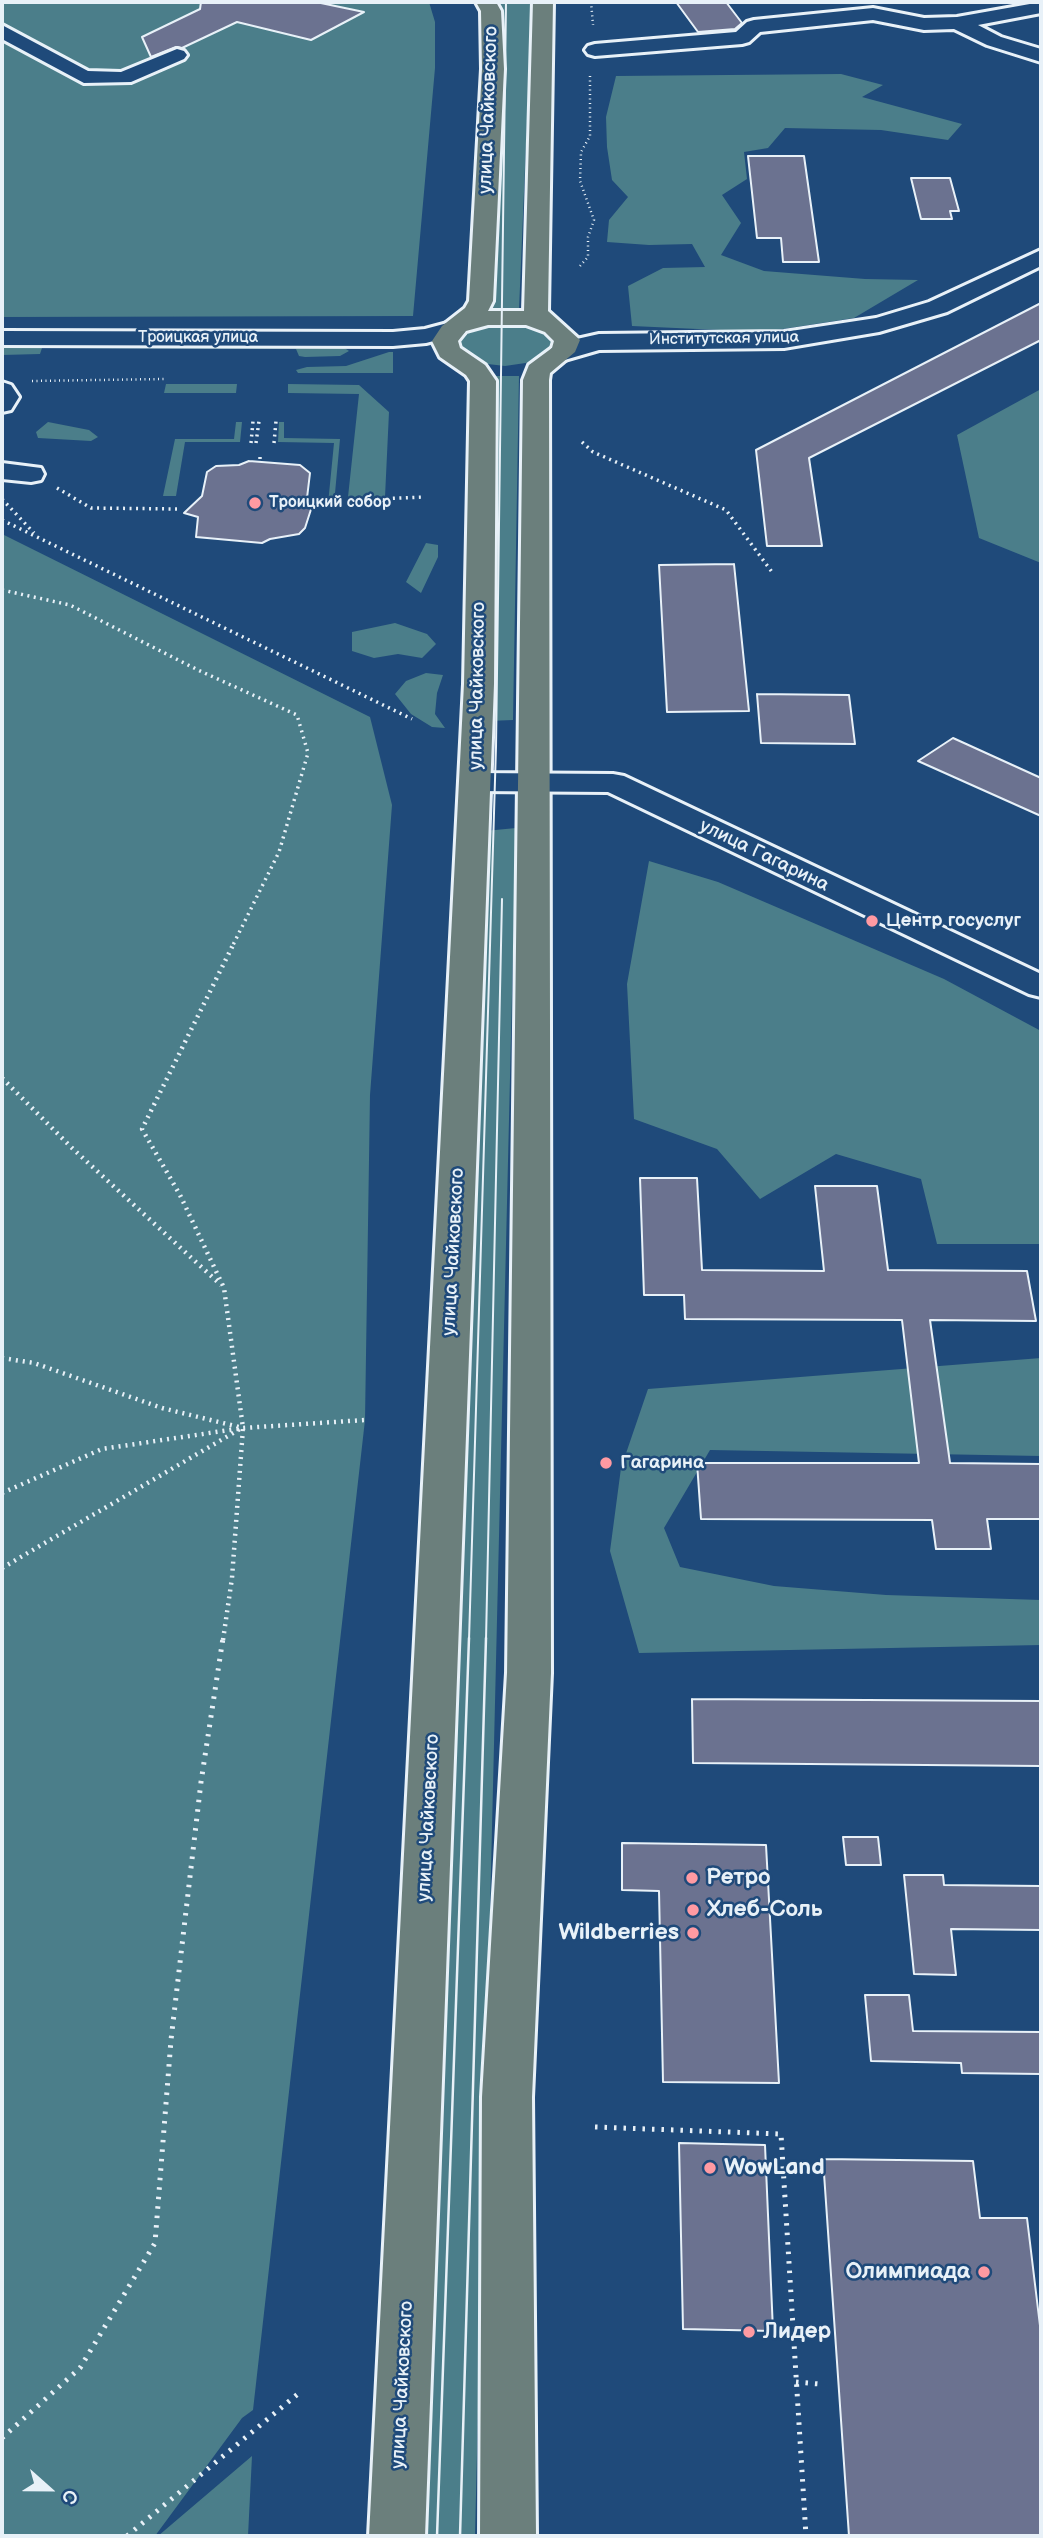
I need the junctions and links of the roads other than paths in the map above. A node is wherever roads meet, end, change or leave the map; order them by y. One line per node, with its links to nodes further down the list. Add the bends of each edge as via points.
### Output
1 (486, 2): 11 (main road, улица Чайковского, via 492,11 493,69 481,301)
2 (543, 2): 10 (main road, via 536,313)
3 (1041, 6): 4 (street)
4 (957, 23): 6 (street, via 924,24 873,14 754,26 742,38); 8 (street)
5 (2, 31): 7 (street, via 84,77 124,78)
6 (595, 50)
7 (177, 55)
8 (1041, 56)
9 (1041, 257): 14 (street, Институтская улица, via 938,307 879,325 784,340)
10 (545, 323): 11 (main road, via 496,317); 14 (street, via 580,336); 16 (main road, via 567,340 566,347)
11 (458, 326): 13 (street, via 426,337); 15 (main road, via 445,341)
12 (2, 338): 13 (street, Троицкая улица)
13 (393, 339): 15 (street)
14 (619, 341): 16 (street, Институтская улица, via 581,345)
15 (454, 356): 16 (main road, via 474,365); 22 (main road, улица Чайковского, via 479,374 483,385)
16 (534, 365): 21 (main road)
17 (11, 386): 18 (street)
18 (2, 404)
19 (2, 471): 20 (street)
20 (32, 474)
21 (534, 781): 22 (street, улица Гагарина); 23 (street, улица Гагарина, via 613,783); 25 (main road, via 529,1673 507,2097)
22 (475, 782): 24 (main road, улица Чайковского)
23 (1041, 987)
24 (397, 2536)
25 (508, 2536)

